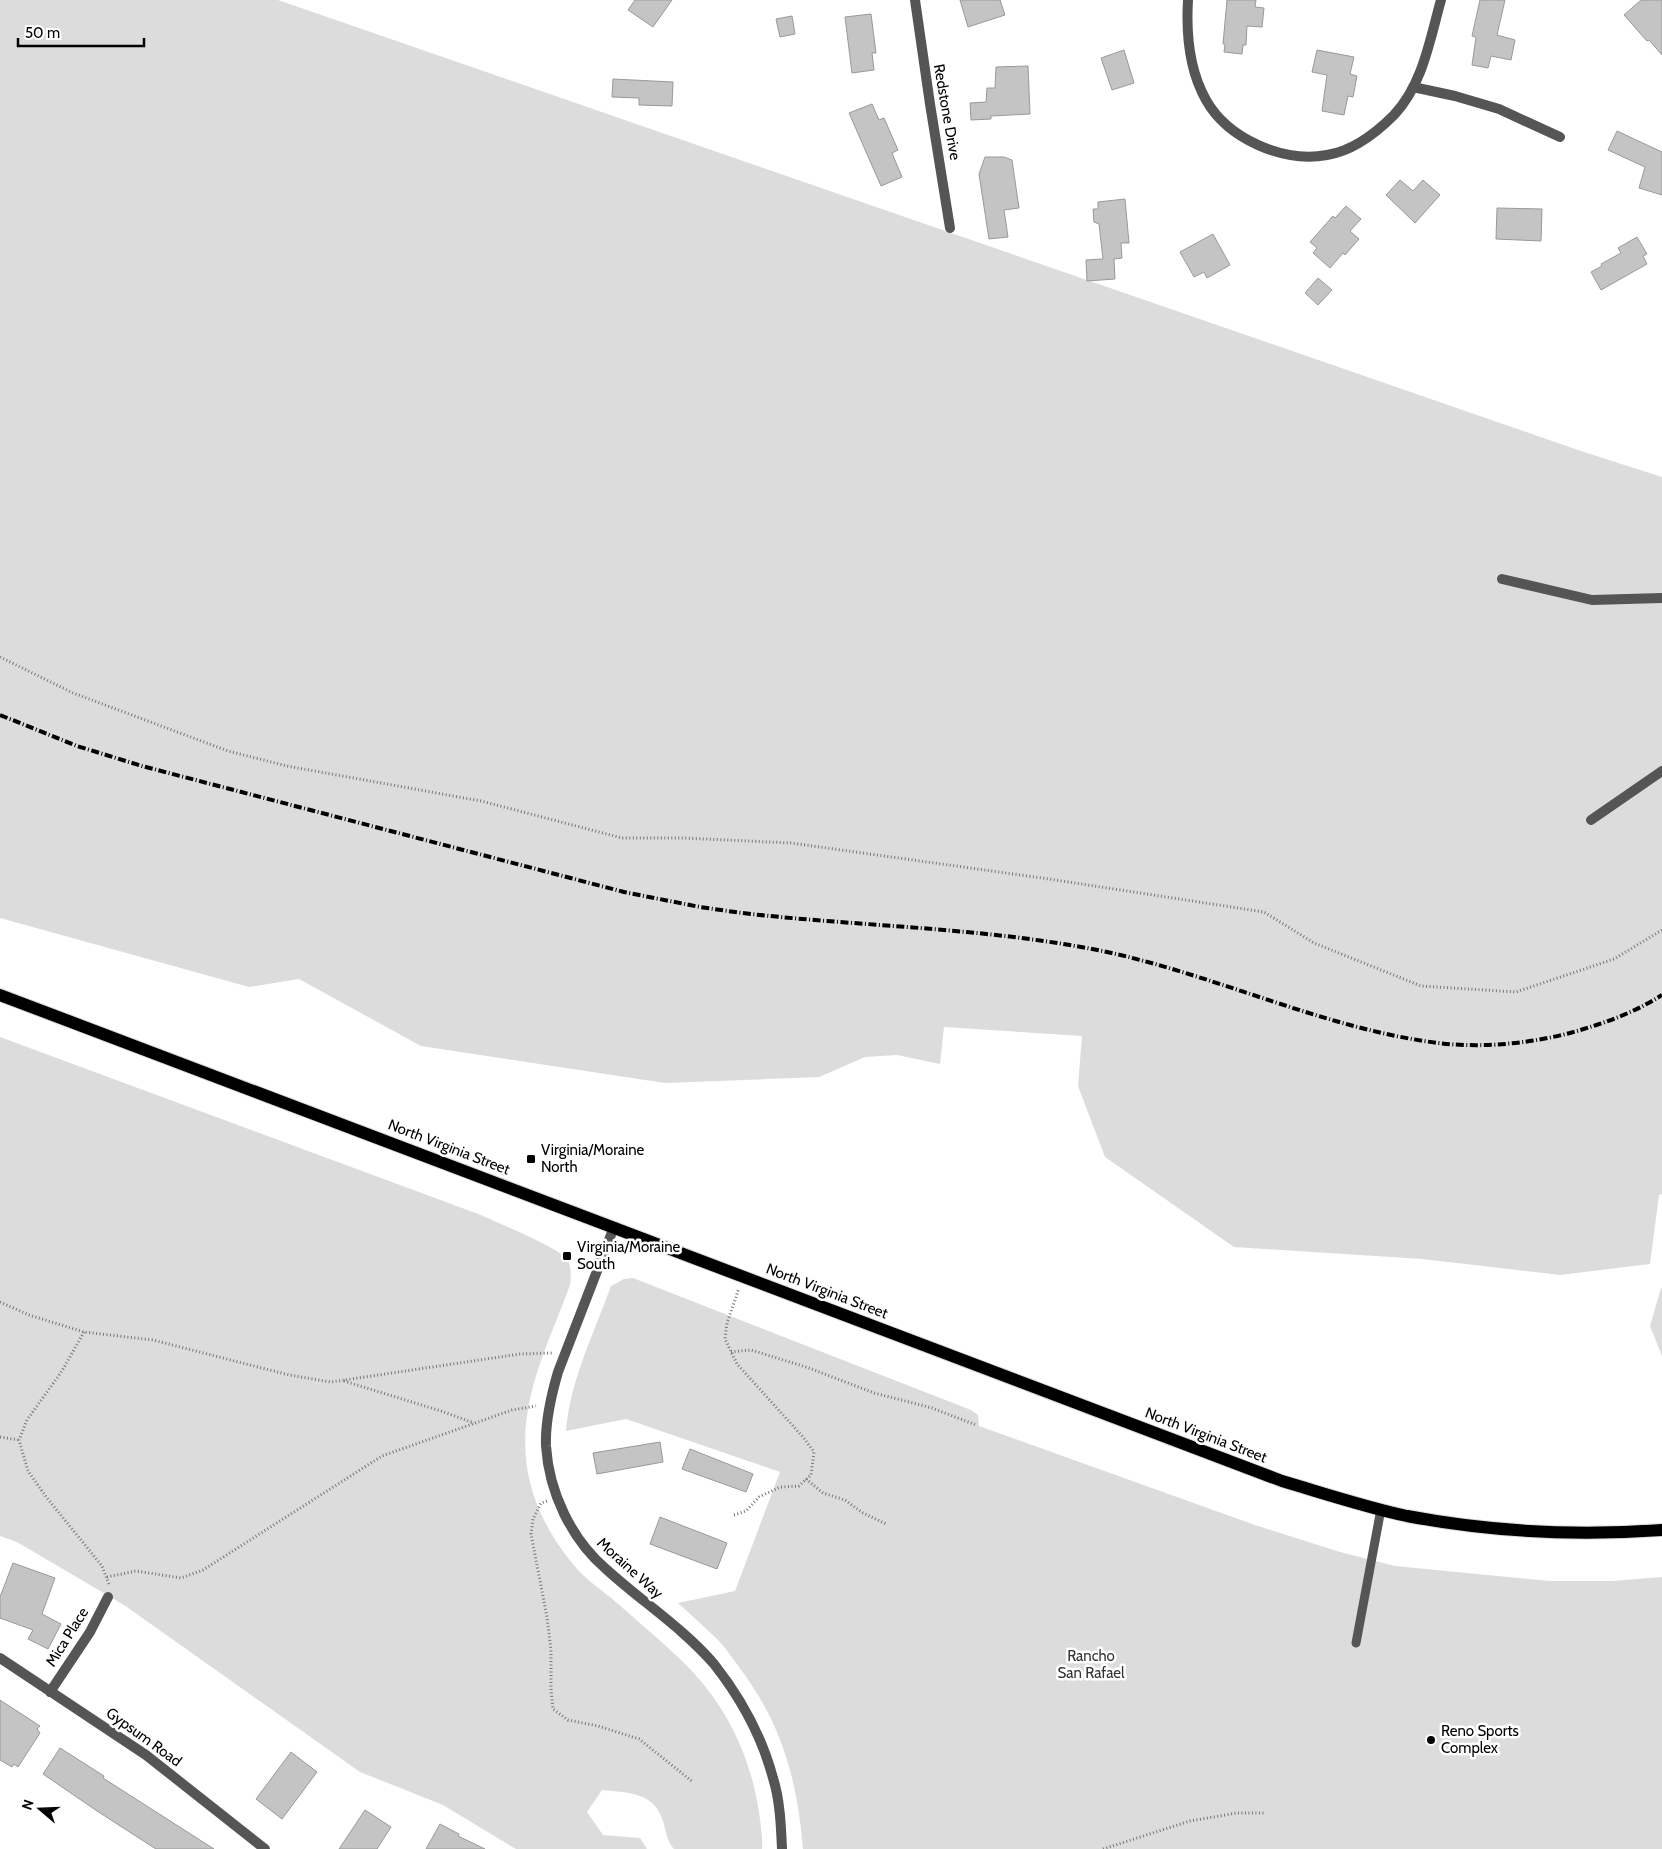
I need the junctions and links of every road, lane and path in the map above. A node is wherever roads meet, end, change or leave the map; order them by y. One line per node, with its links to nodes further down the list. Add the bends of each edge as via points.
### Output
1 (916, 0): 6 (street, Redstone Drive)
2 (1188, 0): 4 (street, via 1188,46 1195,75 1206,100 1231,129 1256,144 1305,157 1328,155 1351,147 1374,133 1395,114)
3 (1441, 0): 4 (street, via 1422,66)
4 (1412, 87): 5 (street, via 1499,110)
5 (1560, 137)
6 (950, 228)
7 (1502, 579): 8 (street, via 1592,600)
8 (1662, 598)
9 (0, 657): 12 (path, via 73,693 228,751 287,766 481,801 622,838 792,843 1264,912 1314,942 1422,986 1516,992 1614,959)
10 (1662, 771): 11 (street)
11 (1592, 820)
12 (1662, 930)
13 (0, 996): 14 (main road, North Virginia Street)
14 (614, 1228): 15 (main road, North Virginia Street); 18 (street, Moraine Way)
15 (743, 1276): 19 (path, via 727,1323 725,1339); 28 (main road, North Virginia Street, via 1218,1458 1282,1481)
16 (0, 1302): 17 (path)
17 (84, 1332): 20 (path, via 154,1340 289,1375 331,1382); 25 (path, via 62,1371 27,1420)
18 (566, 1352): 20 (path, via 520,1354); 21 (street, Moraine Way)
19 (731, 1352): 23 (path, via 751,1350); 26 (path, via 737,1364 814,1452 811,1475)
20 (343, 1380): 22 (path)
21 (549, 1407): 22 (path, via 512,1410); 27 (street, Moraine Way, via 546,1446)
22 (474, 1423): 32 (path, via 382,1456 203,1570 181,1578 136,1572)
23 (976, 1425)
24 (0, 1437): 25 (path)
25 (19, 1440): 32 (path, via 28,1470 102,1566)
26 (806, 1479): 29 (path, via 799,1486 780,1487 759,1497 746,1511); 30 (path, via 823,1493 845,1500)
27 (557, 1497): 37 (path, via 540,1503 533,1518 531,1534 547,1617 553,1709 568,1720 639,1739); 40 (street, Moraine Way, via 588,1551 713,1664 750,1718 774,1778)
28 (1382, 1509): 31 (main road, North Virginia Street, via 1449,1523 1542,1532); 34 (lane)
29 (734, 1515)
30 (886, 1524)
31 (1662, 1530)
32 (107, 1577): 33 (path, via 110,1586)
33 (108, 1597): 36 (street, Mica Place, via 90,1632)
34 (1356, 1643)
35 (0, 1658): 36 (street, Gypsum Road)
36 (50, 1692): 39 (street, Gypsum Road, via 146,1755)
37 (693, 1782)
38 (1264, 1813): 41 (path, via 1237,1813 1190,1821)
39 (265, 1849)
40 (782, 1849)
41 (1103, 1849)

